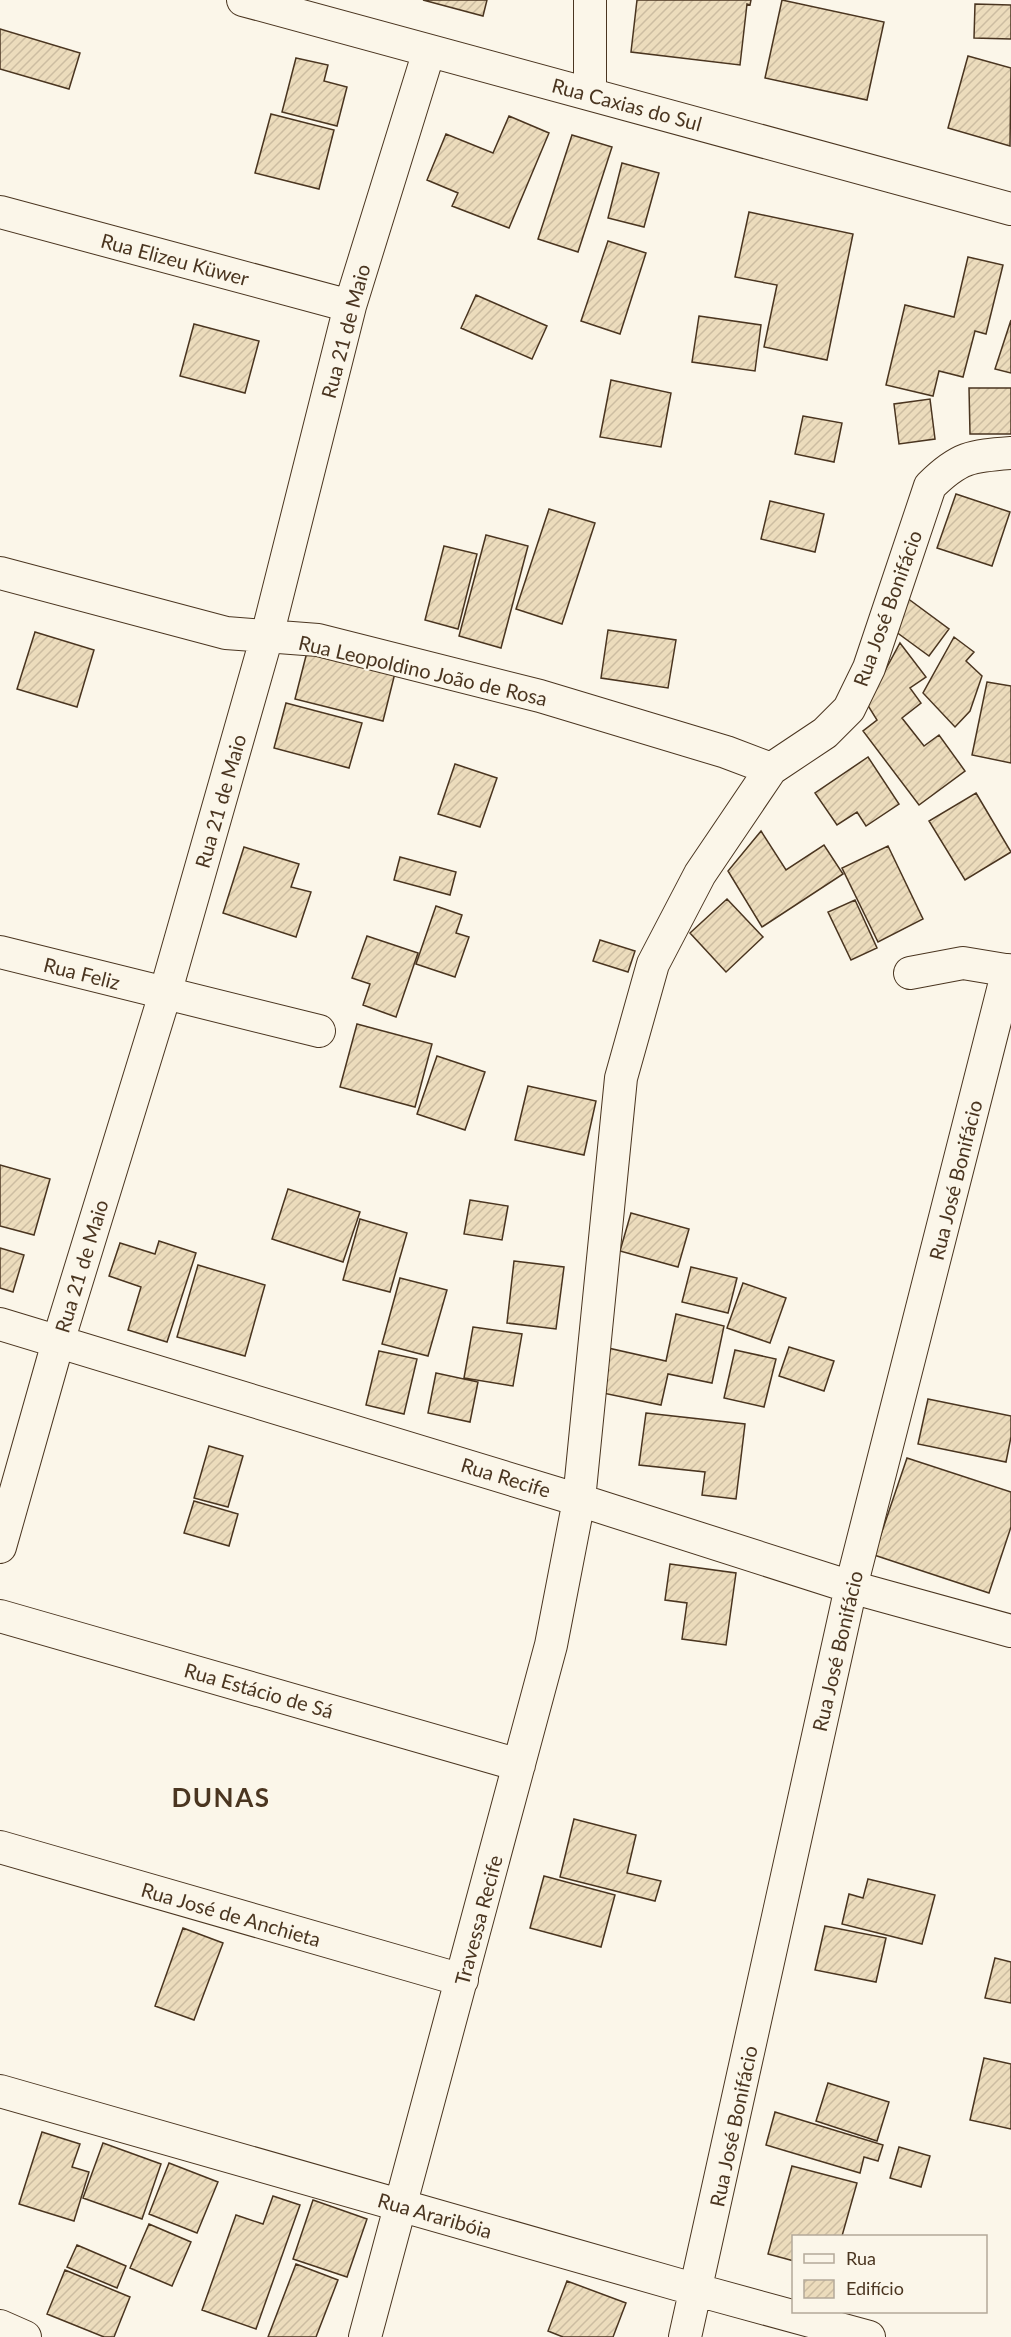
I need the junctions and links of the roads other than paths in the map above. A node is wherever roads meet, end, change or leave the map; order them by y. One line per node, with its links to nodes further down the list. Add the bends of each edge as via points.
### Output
1 (243, 0): 3 (street, Rua Caxias do Sul)
2 (590, 0): 4 (street)
3 (429, 51): 4 (street, Rua Caxias do Sul); 7 (street, Rua 21 de Maio)
4 (590, 94): 5 (street, Rua Caxias do Sul)
5 (1011, 209)
6 (0, 212): 7 (street, Rua Elizeu Küwer)
7 (350, 306): 10 (street, Rua 21 de Maio)
8 (1011, 453): 11 (street, Rua José Bonifácio, via 978,455 949,467 930,486 869,668 849,710 825,733)
9 (0, 573): 10 (street, Rua Leopoldino João de Rosa, via 226,633)
10 (267, 636): 11 (street, Rua Leopoldino João de Rosa, via 318,640 540,696); 15 (street, Rua 21 de Maio)
11 (771, 769): 19 (street, Rua José Bonifácio, via 700,874 653,964 621,1078)
12 (0, 952): 15 (street, Rua Feliz)
13 (1010, 971): 14 (street, via 963,963); 21 (street, Rua José Bonifácio)
14 (910, 973)
15 (165, 994): 16 (street, Rua Feliz); 18 (street, Rua 21 de Maio)
16 (319, 1031)
17 (0, 1324): 18 (street, Rua Recife)
18 (58, 1342): 19 (street, Rua Recife); 20 (street, Rua 21 de Maio)
19 (579, 1500): 21 (street, Rua Recife); 24 (street, Travessa Recife, via 551,1645)
20 (0, 1547)
21 (851, 1587): 23 (street, Rua Recife); 29 (street, Rua José Bonifácio)
22 (0, 1616): 24 (street, Rua Estácio de Sá)
23 (1011, 1631)
24 (519, 1765): 26 (street, Travessa Recife)
25 (0, 1847): 26 (street, Rua José de Anchieta)
26 (462, 1980): 28 (street, Travessa Recife)
27 (0, 2091): 28 (street, Rua Araribóia)
28 (402, 2205): 29 (street, Rua Araribóia); 32 (street, Travessa Recife)
29 (697, 2290): 33 (street, Rua José Bonifácio); 34 (street, Rua Araribóia)
30 (0, 2326): 31 (street)
31 (25, 2337)
32 (365, 2337)
33 (685, 2337)
34 (869, 2337)

